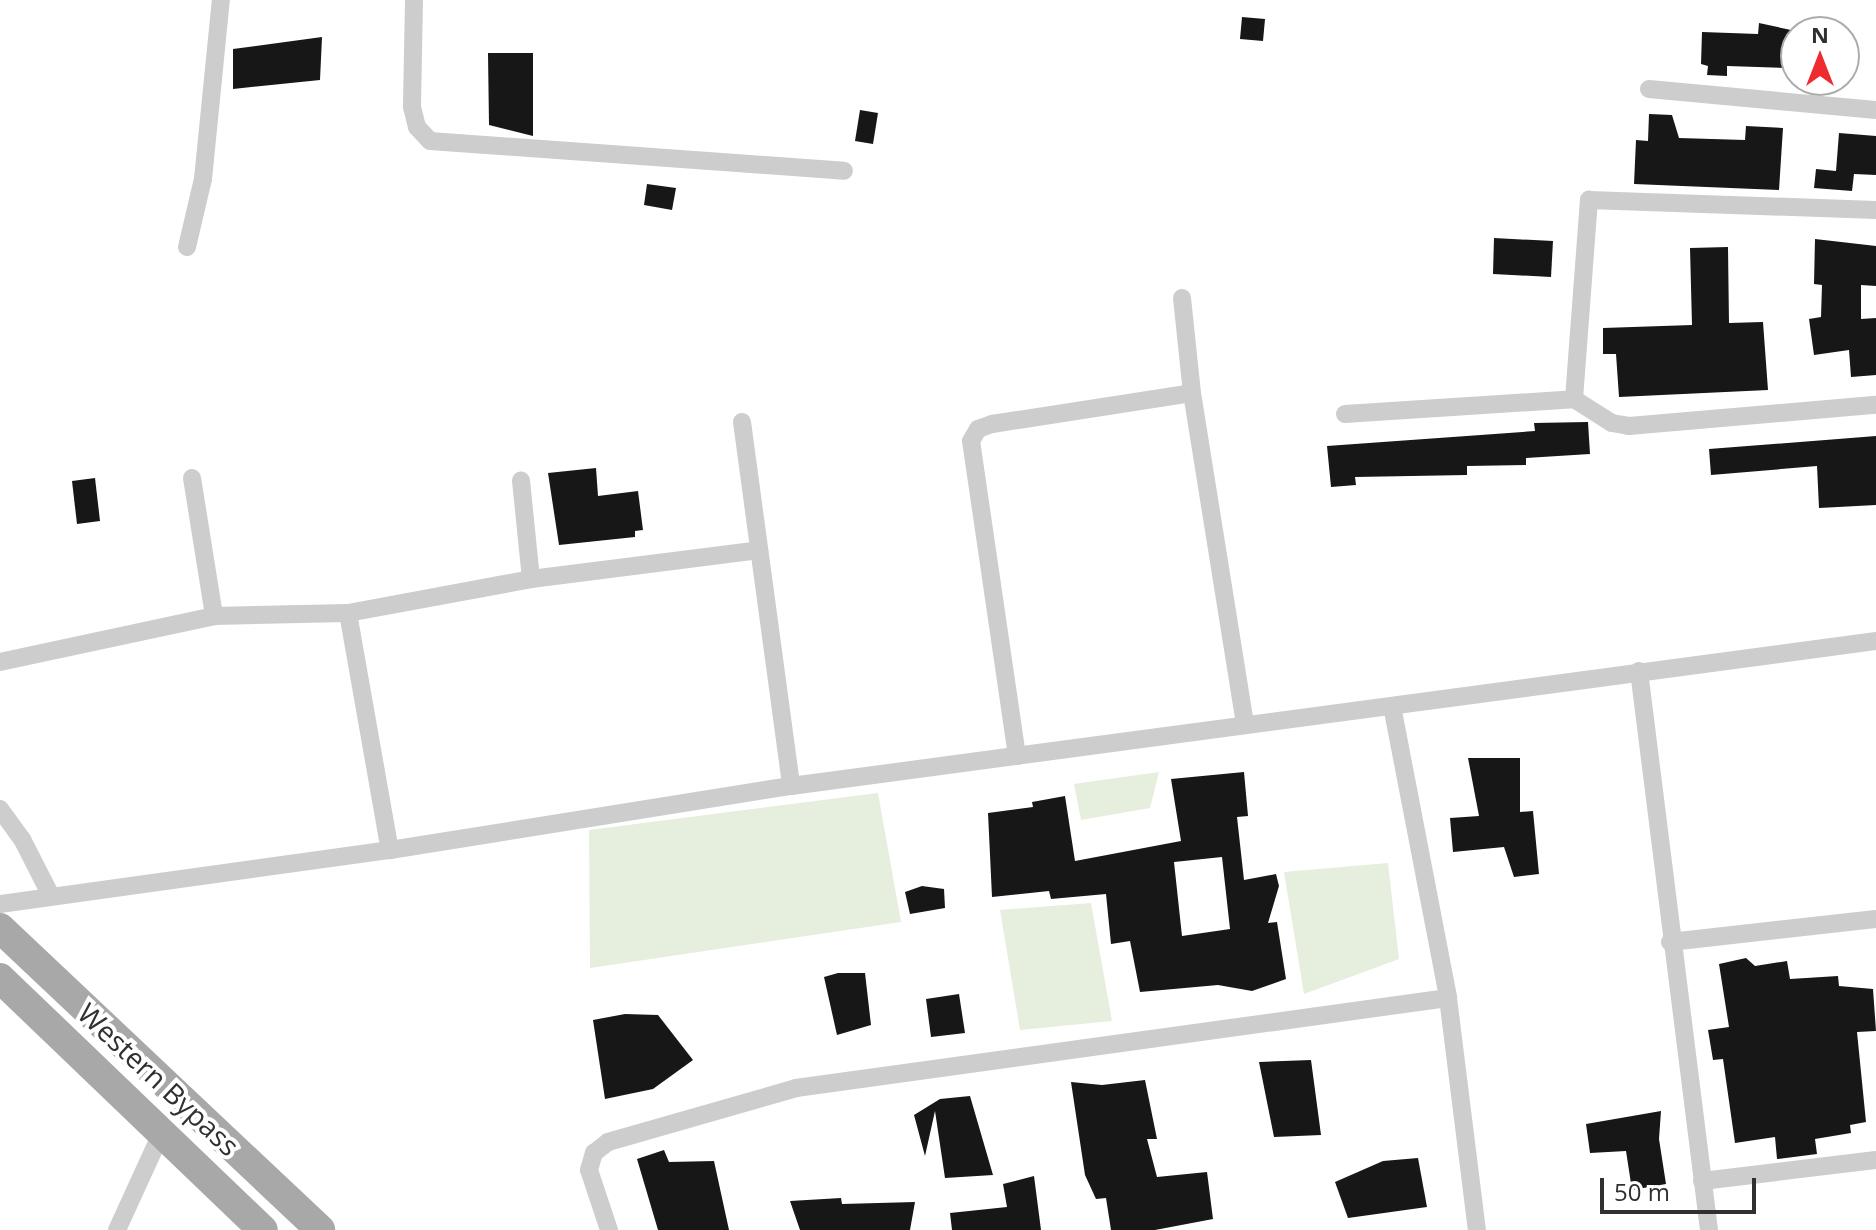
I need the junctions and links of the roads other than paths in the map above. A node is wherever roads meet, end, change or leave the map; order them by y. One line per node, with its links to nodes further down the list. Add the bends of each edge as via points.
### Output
1 (221, 0): 7 (street, via 203,179)
2 (414, 0): 5 (street, via 412,107 417,127 430,141)
3 (1649, 89): 4 (street)
4 (1876, 110)
5 (844, 171)
6 (1876, 210): 10 (street, via 1589,200)
7 (187, 247)
8 (1182, 298): 9 (street)
9 (1192, 393): 24 (street); 25 (street, via 992,424 978,429 971,441)
10 (1574, 399): 11 (street, via 1612,423 1629,426); 12 (street)
11 (1876, 405)
12 (1345, 414)
13 (742, 422): 16 (street)
14 (192, 478): 19 (street)
15 (521, 481): 17 (street)
16 (759, 550): 17 (street); 26 (street)
17 (531, 579): 18 (street)
18 (348, 613): 19 (street); 28 (street)
19 (214, 616): 21 (street)
20 (1876, 641): 22 (street)
21 (0, 662)
22 (1639, 671): 23 (street); 33 (street)
23 (1392, 706): 24 (street); 35 (street)
24 (1245, 725): 25 (street)
25 (1017, 756): 26 (street)
26 (791, 786): 28 (street)
27 (0, 809): 29 (street)
28 (390, 850): 29 (street)
29 (50, 894): 30 (street)
30 (0, 904)
31 (1876, 919): 33 (street)
32 (0, 928): 41 (main road, Western Bypass)
33 (1670, 942): 38 (street)
34 (3, 988): 36 (main road, Western Bypass)
35 (1448, 998): 42 (street, via 796,1088 608,1142 594,1153 589,1170); 43 (street)
36 (161, 1134): 39 (street); 40 (main road, Western Bypass)
37 (1876, 1160): 38 (street)
38 (1702, 1181): 44 (street)
39 (117, 1230)
40 (263, 1230)
41 (320, 1230)
42 (609, 1230)
43 (1477, 1230)
44 (1709, 1230)

